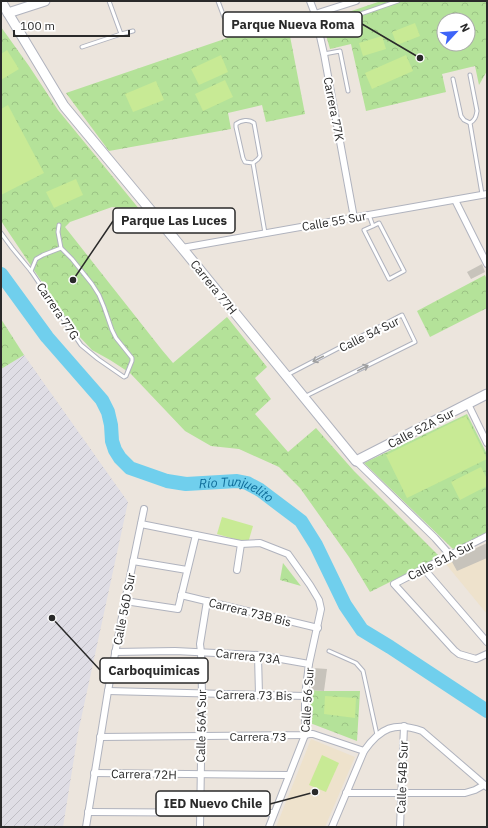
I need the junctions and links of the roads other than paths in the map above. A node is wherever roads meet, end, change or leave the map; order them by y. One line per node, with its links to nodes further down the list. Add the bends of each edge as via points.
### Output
1 (1, 1): 8 (street, Carrera 77H)
2 (43, 1): 8 (street)
3 (109, 1): 13 (lane)
4 (218, 1): 10 (lane)
5 (310, 1): 9 (street, Carrera 77K)
6 (356, 1): 9 (street)
7 (398, 1): 11 (lane)
8 (4, 14): 30 (street, Carrera 77H, via 64,106)
9 (315, 14): 15 (street, Carrera 77K)
10 (224, 17)
11 (343, 20)
12 (133, 32): 13 (lane)
13 (121, 34): 14 (lane)
14 (82, 47)
15 (324, 54): 18 (lane, via 340,51); 24 (street, Carrera 77K)
16 (470, 75): 19 (lane, via 477,111)
17 (453, 79): 19 (lane, via 462,116)
18 (348, 91)
19 (470, 123): 21 (lane)
20 (253, 163): 20 (lane, via 260,156 254,123 248,120 238,122 236,127 243,158 245,162); 28 (lane)
21 (485, 194): 22 (street, Calle 55 Sur)
22 (455, 200): 23 (street, Calle 55 Sur); 31 (street)
23 (369, 215): 24 (street, Calle 55 Sur); 26 (lane)
24 (354, 218): 28 (street, Calle 55 Sur)
25 (59, 225): 29 (lane)
26 (373, 226): 26 (lane, via 380,223 404,271 389,279 364,230)
27 (1, 233): 32 (lane, Carrera 77G)
28 (265, 233): 30 (street, Calle 55 Sur)
29 (61, 248): 32 (lane, via 36,259); 32 (lane, Carrera 77G, via 92,284 116,338 131,355 132,361 126,376 81,345)
30 (182, 248): 33 (street, Carrera 77H)
31 (487, 264)
32 (32, 271)
33 (286, 376): 35 (street, Carrera 77H); 35 (lane, Calle 54 Sur, one-way to 33, via 415,342 402,316)
34 (487, 394): 36 (street, Calle 52A Sur)
35 (304, 398): 38 (street, Carrera 77H)
36 (468, 404): 37 (street); 38 (street, Calle 52A Sur)
37 (487, 443)
38 (356, 461): 44 (street, Carrera 77H)
39 (144, 509): 40 (street, Calle 56D Sur)
40 (141, 524): 41 (street); 45 (street, Calle 56D Sur)
41 (196, 535): 43 (street); 47 (street)
42 (487, 536): 44 (street, Calle 51A Sur)
43 (241, 544): 48 (street); 52 (street, Calle 56 Sur, via 260,543 288,554 319,600 321,609)
44 (450, 555): 46 (street, Calle 51A Sur)
45 (133, 561): 47 (street); 50 (street, Calle 56D Sur)
46 (424, 569): 53 (street); 57 (street, Calle 51A Sur, via 394,584 459,654 476,659)
47 (187, 570): 49 (street)
48 (237, 570)
49 (181, 595): 50 (street, via 178,609); 51 (street, Carrera 73B Bis)
50 (125, 601): 55 (street, Calle 56D Sur)
51 (207, 601): 52 (street, Carrera 73B Bis); 56 (street, Calle 56A Sur, via 200,644)
52 (318, 628): 59 (street, Calle 56 Sur)
53 (487, 642)
54 (330, 651): 66 (lane, via 356,664 363,671)
55 (115, 652): 56 (street, Carrera 73A); 60 (street, Calle 56D Sur)
56 (202, 652): 58 (street, Carrera 73A); 61 (street, Calle 56A Sur)
57 (487, 654)
58 (258, 655): 59 (street, Carrera 73A); 62 (street)
59 (309, 664): 63 (street, Calle 56 Sur)
60 (108, 691): 61 (street, Carrera 73 Bis); 68 (street, Calle 56D Sur)
61 (202, 694): 62 (street, Carrera 73 Bis); 67 (street, Calle 56A Sur)
62 (259, 695): 63 (street, Carrera 73 Bis)
63 (305, 696): 65 (street, Calle 56 Sur)
64 (404, 726): 66 (street, via 390,728); 73 (street, via 422,731); 75 (street, Calle 54B Sur)
65 (305, 735): 67 (street, Carrera 73); 69 (street, Carrera 73, via 314,734); 72 (street, Calle 56 Sur)
66 (378, 735): 69 (street)
67 (201, 736): 68 (street, Carrera 73); 71 (street, Calle 56A Sur)
68 (100, 737): 70 (street, Calle 56D Sur)
69 (364, 751): 74 (street)
70 (94, 773): 71 (street, Carrera 72H); 76 (street, Calle 56D Sur)
71 (201, 774): 72 (street, Carrera 72H); 77 (street, Calle 56A Sur)
72 (290, 775): 78 (street, Calle 56 Sur)
73 (485, 786): 75 (street, via 464,793)
74 (346, 793): 75 (street); 82 (street)
75 (402, 793): 83 (street, Calle 54B Sur)
76 (88, 812): 77 (street); 79 (street, Calle 56D Sur)
77 (200, 813): 78 (street); 80 (street, Calle 56A Sur)
78 (274, 813): 81 (street, Calle 56 Sur)
79 (86, 827)
80 (200, 827)
81 (269, 827)
82 (332, 827)
83 (400, 827)

